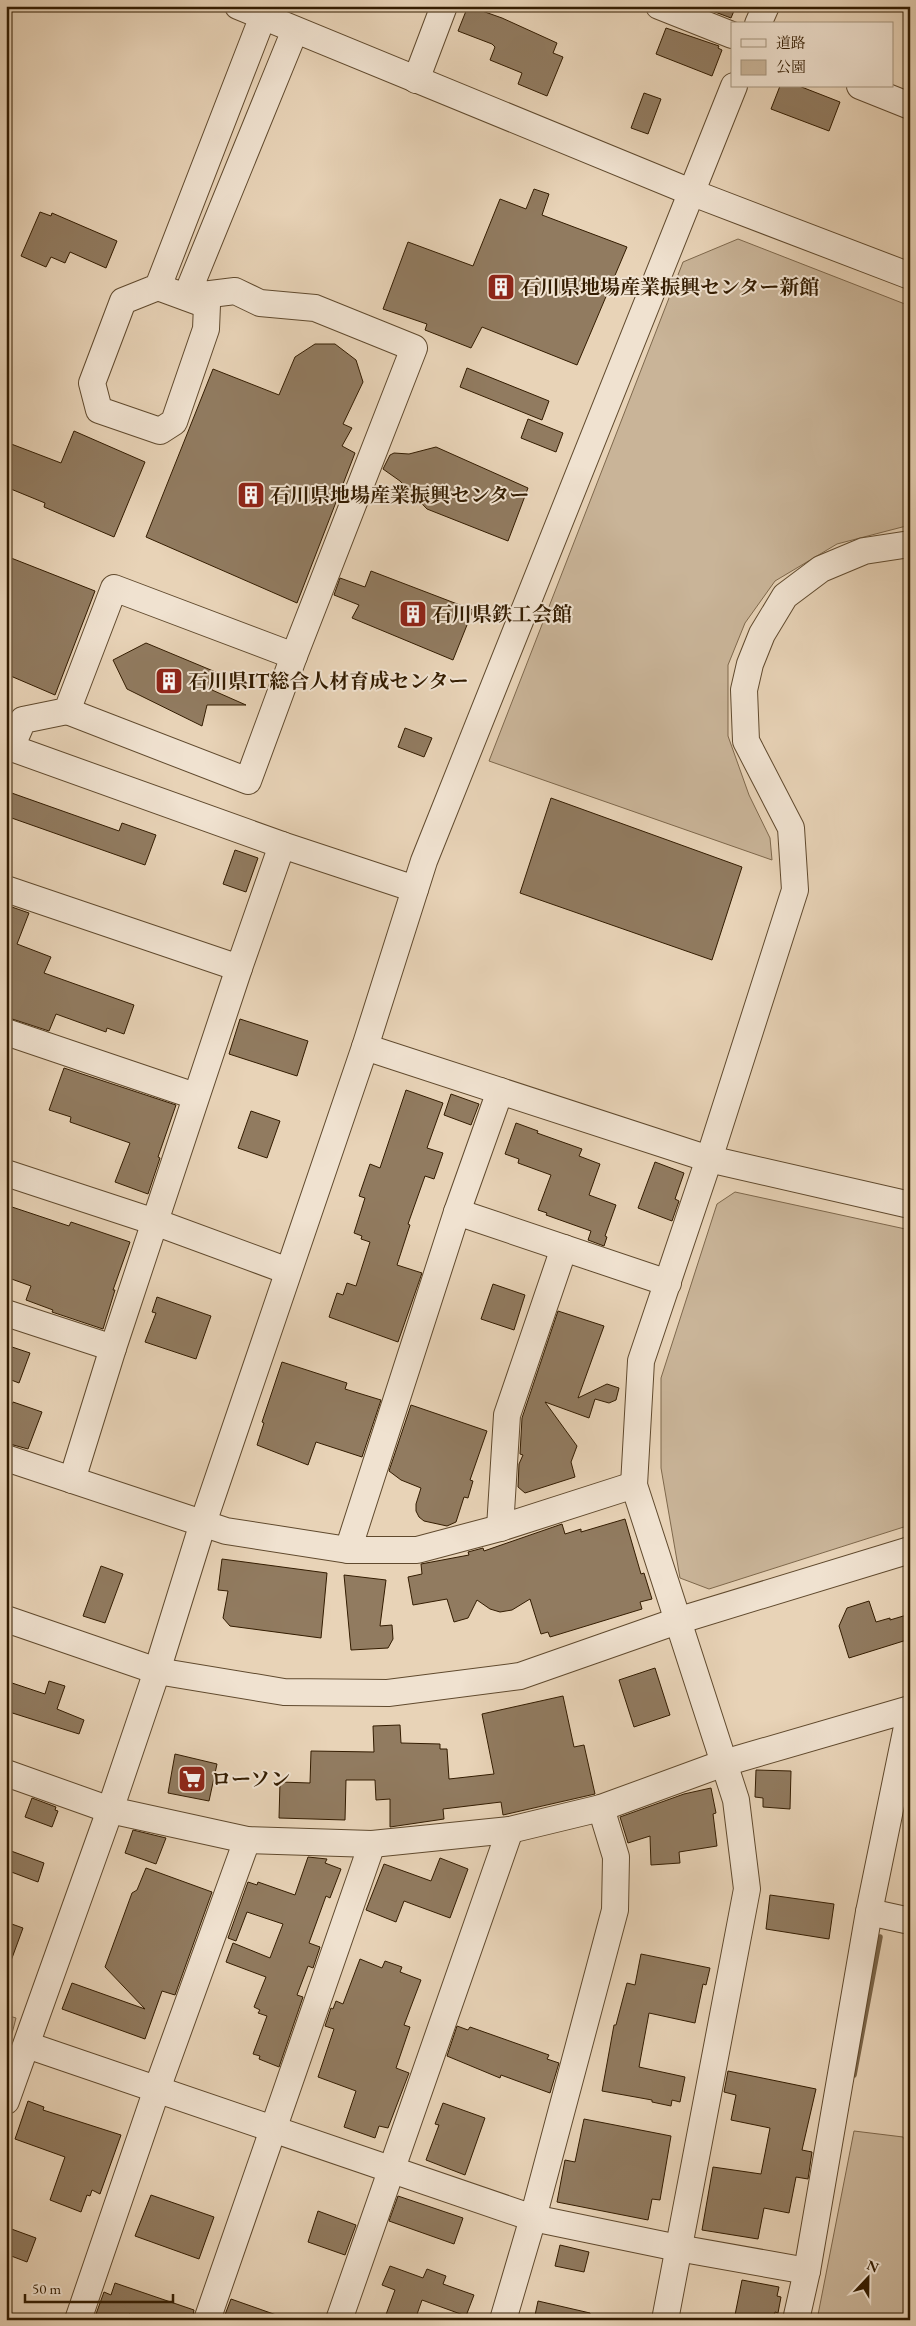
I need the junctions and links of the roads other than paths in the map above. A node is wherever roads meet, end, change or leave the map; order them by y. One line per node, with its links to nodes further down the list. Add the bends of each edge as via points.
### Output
1 (238, 6): 5 (street)
2 (444, 6): 9 (street)
3 (659, 6): 8 (street)
4 (766, 6): 6 (street)
5 (263, 16): 7 (street); 15 (street)
6 (759, 22)
7 (295, 30): 9 (street); 16 (street)
8 (731, 35)
9 (416, 80): 13 (street)
10 (733, 88): 13 (street)
11 (865, 88): 12 (street)
12 (910, 106)
13 (693, 193): 14 (street); 22 (street)
14 (910, 276)
15 (158, 287): 16 (street); 16 (street, via 122,301 92,383 99,410 160,431 174,422 206,329 207,305)
16 (186, 298): 18 (street, via 235,291 260,303 314,308 414,348)
17 (910, 544): 29 (street, via 864,551 821,569 785,596 762,634 750,664 744,690 746,740 791,828 795,890)
18 (294, 656): 19 (street, via 114,588); 19 (street, via 248,781)
19 (67, 710): 20 (street, via 23,720)
20 (9, 747): 21 (street)
21 (282, 845): 22 (street); 24 (street)
22 (415, 888): 26 (street)
23 (6, 889): 24 (street)
24 (239, 968): 28 (street)
25 (6, 1032): 28 (street)
26 (365, 1047): 27 (street); 35 (street)
27 (500, 1091): 29 (street); 32 (street)
28 (195, 1096): 33 (street)
29 (709, 1159): 31 (street); 36 (street)
30 (6, 1173): 33 (street)
31 (910, 1205)
32 (456, 1212): 34 (street); 44 (street)
33 (155, 1222): 35 (street); 38 (street)
34 (564, 1248): 36 (street); 43 (street, via 507,1415)
35 (288, 1271): 42 (street)
36 (668, 1283): 41 (street, via 641,1362)
37 (6, 1312): 38 (street)
38 (113, 1348): 40 (street)
39 (6, 1458): 40 (street)
40 (72, 1480): 42 (street)
41 (634, 1485): 43 (street); 47 (street)
42 (203, 1523): 44 (street, via 226,1531); 48 (street)
43 (500, 1528): 44 (street, via 417,1550)
44 (348, 1550)
45 (910, 1550): 47 (street)
46 (6, 1618): 48 (street)
47 (677, 1622): 48 (street, via 520,1676 388,1693 284,1692); 50 (street)
48 (157, 1671): 53 (street)
49 (910, 1711): 50 (street); 57 (street)
50 (724, 1763): 52 (street); 65 (street, via 736,1800 747,1889)
51 (6, 1773): 53 (street)
52 (601, 1808): 54 (street); 64 (street, via 616,1858 614,1910)
53 (110, 1810): 55 (street); 59 (street)
54 (510, 1830): 56 (street); 63 (street)
55 (247, 1840): 56 (street); 60 (street)
56 (372, 1844): 62 (street)
57 (869, 1912): 58 (street); 66 (street)
58 (910, 1921)
59 (27, 2045): 60 (street); 61 (street)
60 (157, 2089): 62 (street); 67 (street)
61 (6, 2101)
62 (274, 2130): 63 (street); 68 (street)
63 (392, 2171): 64 (street); 69 (street)
64 (533, 2218): 65 (street); 70 (street)
65 (678, 2248): 66 (street); 71 (street)
66 (807, 2271): 72 (street)
67 (78, 2320)
68 (208, 2320)
69 (339, 2320)
70 (503, 2320)
71 (665, 2320)
72 (796, 2320)

